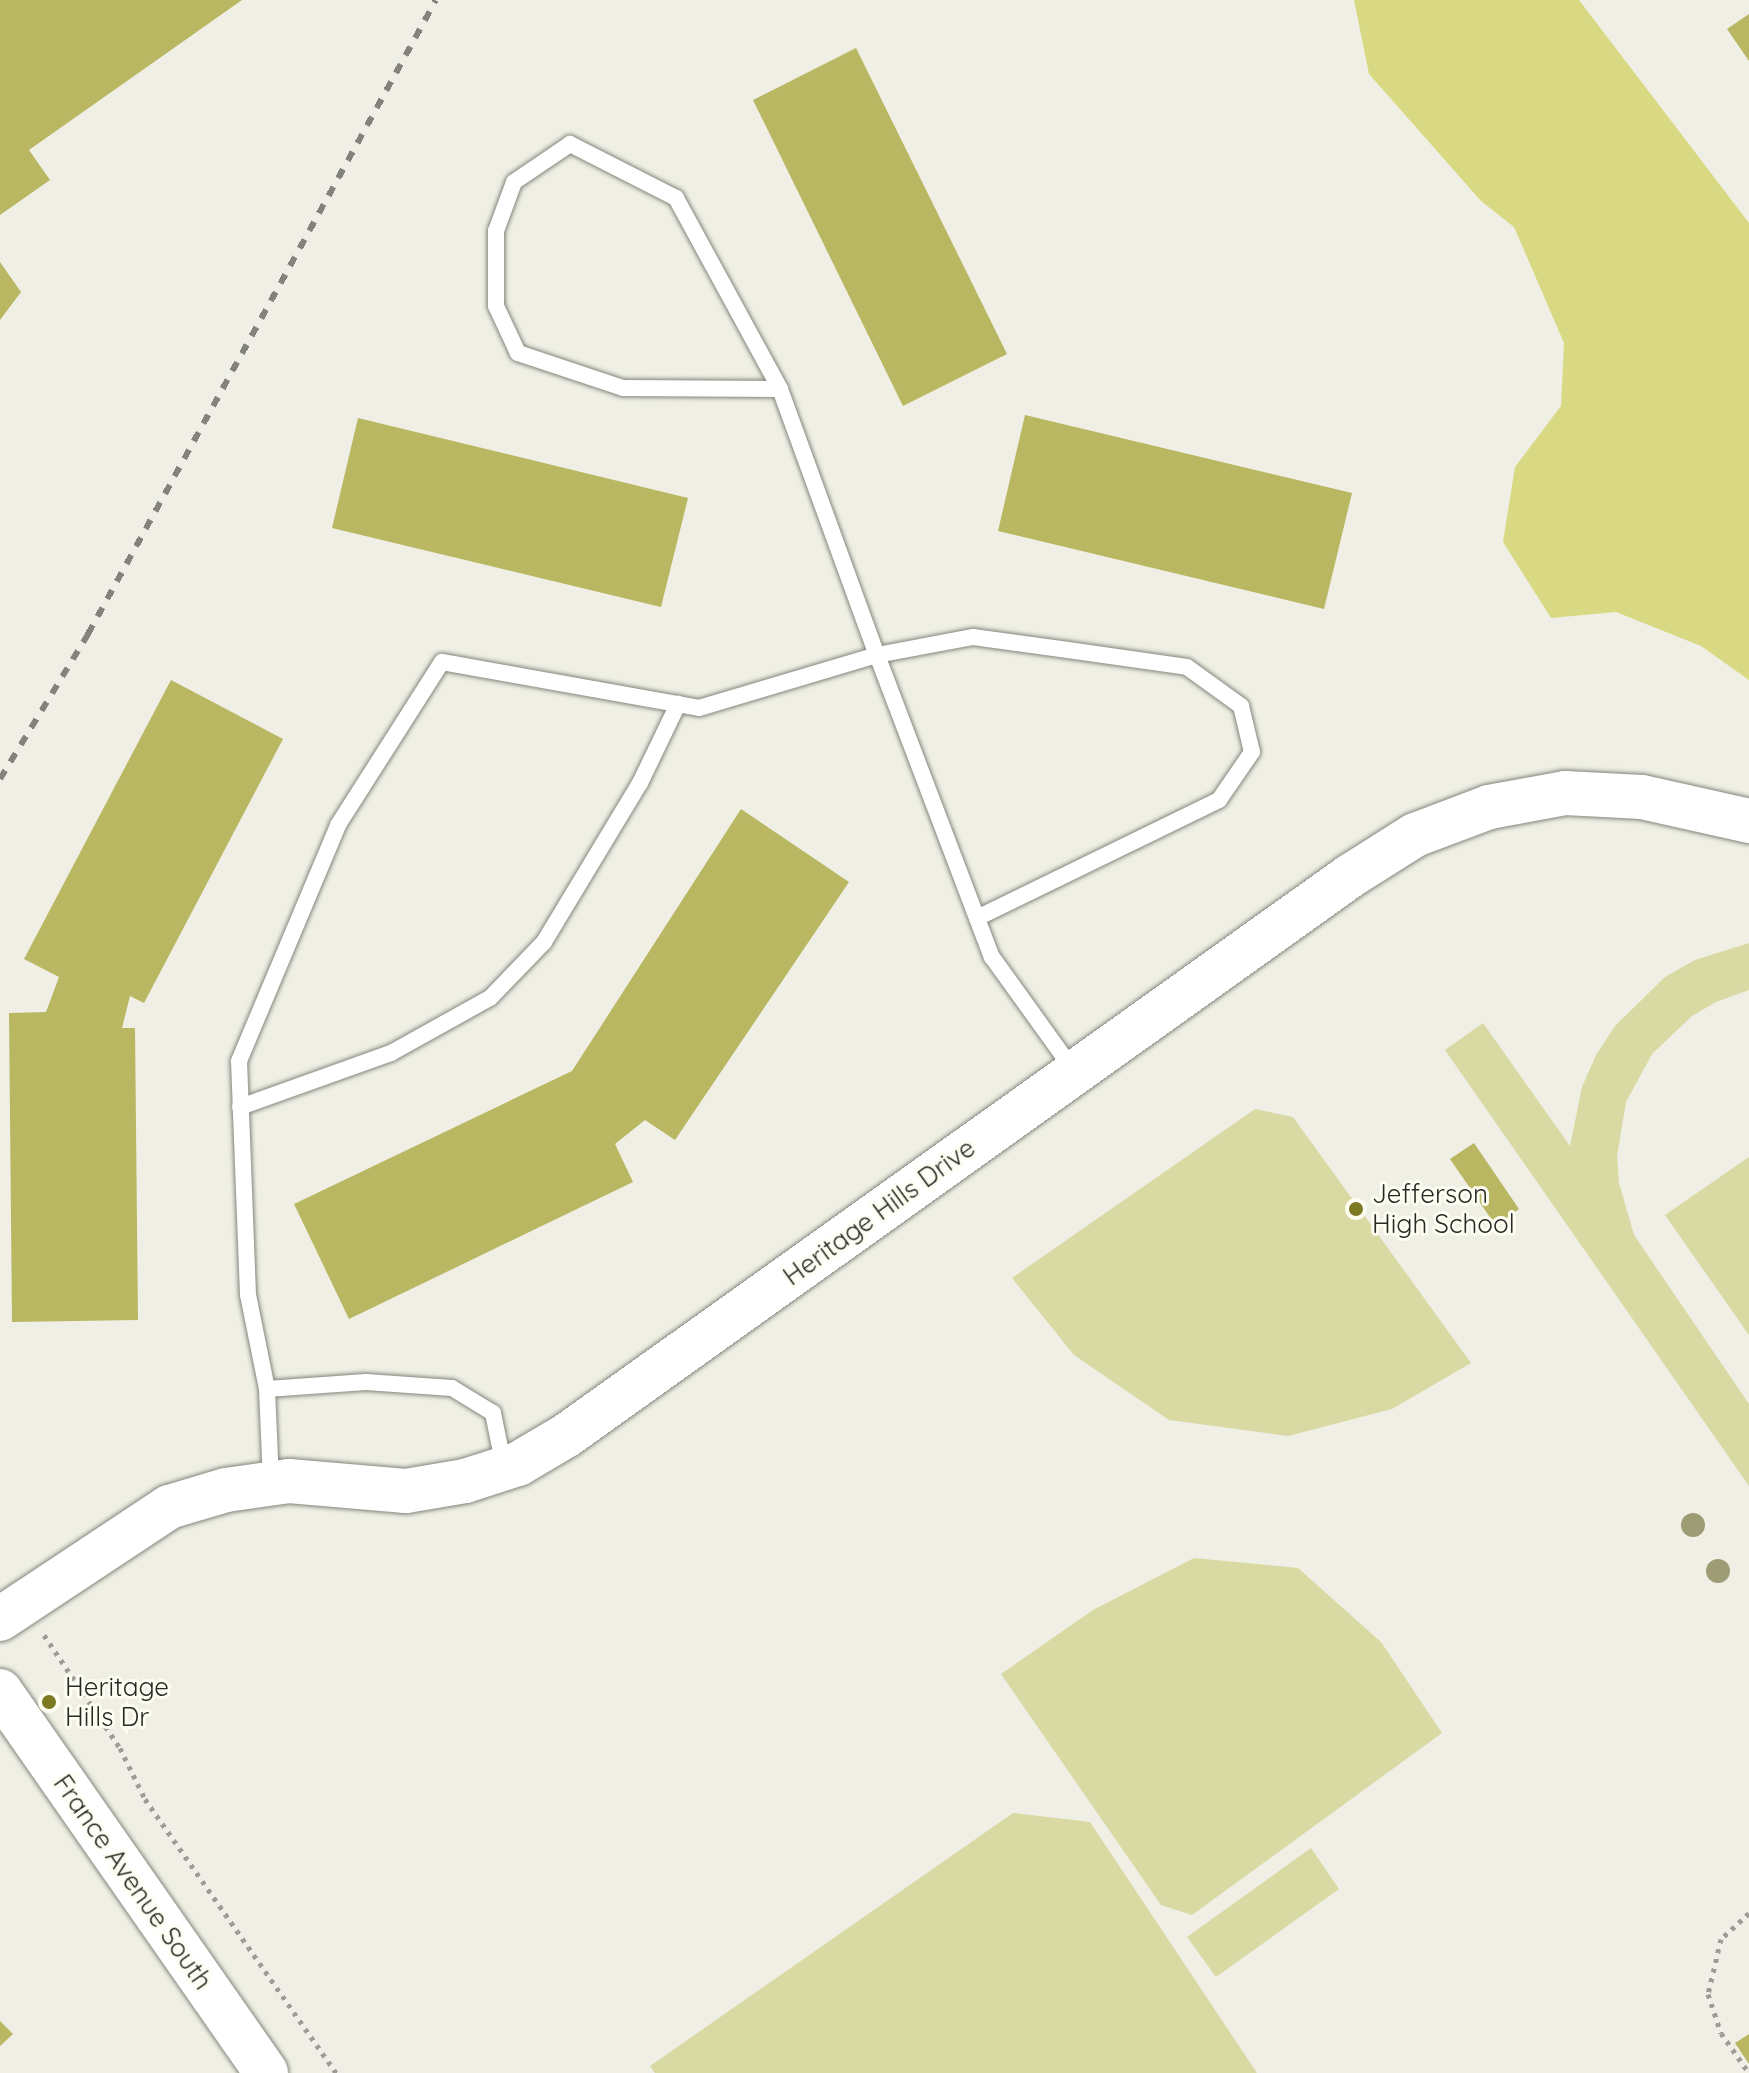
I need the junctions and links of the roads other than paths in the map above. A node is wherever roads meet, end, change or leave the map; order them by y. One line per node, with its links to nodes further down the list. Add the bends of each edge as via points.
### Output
1 (780, 389): 1 (lane, via 676,198 570,144 514,182 496,231 496,306 518,353 623,388); 2 (lane)
2 (877, 655): 3 (lane, via 699,708); 5 (lane); 5 (lane, via 973,637 1052,648 1187,667 1241,706 1252,752 1219,800)
3 (678, 704): 7 (lane, via 640,783 544,942 490,998 391,1053); 7 (lane, via 442,662 338,825 239,1061)
4 (1749, 821): 6 (street, Heritage Hills Drive, via 1642,797 1565,793 1489,807 1415,835 1350,876)
5 (977, 918): 6 (lane, via 992,957)
6 (1075, 1072): 9 (street, Heritage Hills Drive, via 567,1435)
7 (240, 1107): 8 (lane, via 248,1295)
8 (267, 1389): 9 (lane, via 366,1382 452,1388 493,1413); 10 (lane)
9 (505, 1468): 10 (street, Heritage Hills Drive, via 406,1491)
10 (271, 1484): 11 (street, Heritage Hills Drive, via 226,1490 169,1507)
11 (12, 1611)
12 (0, 1691): 13 (street, France Avenue South)
13 (266, 2073)

